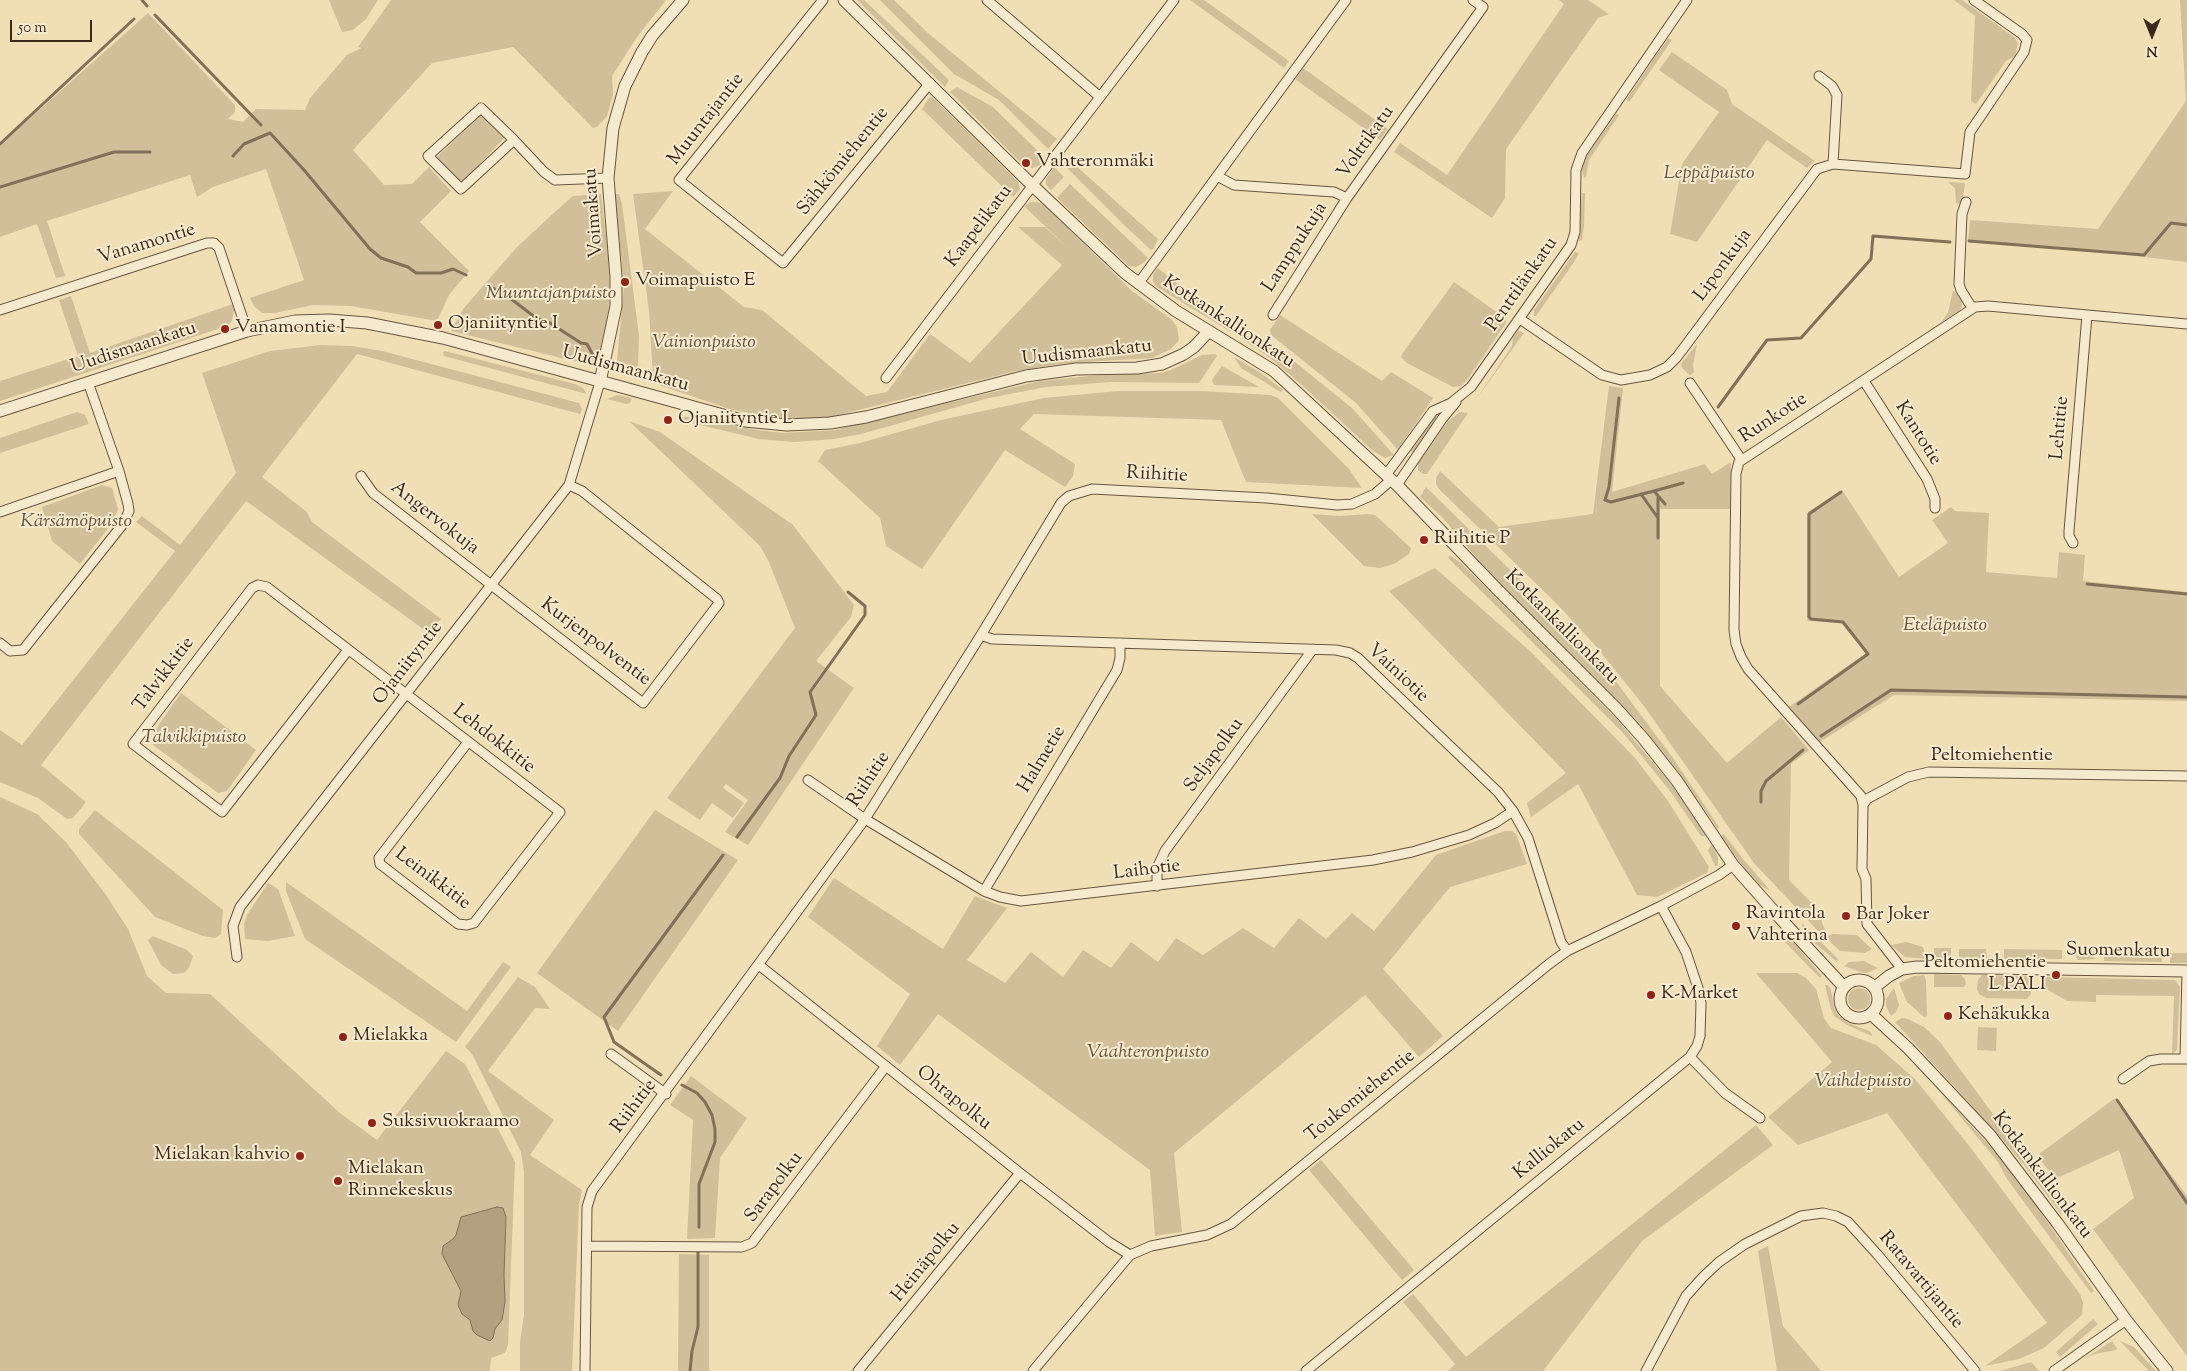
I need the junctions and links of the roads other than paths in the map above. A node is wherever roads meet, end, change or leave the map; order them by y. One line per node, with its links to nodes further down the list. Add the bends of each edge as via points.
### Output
1 (683, 0): 17 (street, Voimakatu, via 652,36 625,86 613,128)
2 (823, 0): 21 (street, Muuntajantie, via 679,180)
3 (844, 0): 12 (street, Kotkankallionkatu)
4 (987, 0): 13 (street)
5 (1346, 0): 16 (street)
6 (1473, 0): 10 (street, Volttikatu)
7 (1687, 0): 27 (street, Penttilänkatu, via 1582,153 1576,170 1575,232 1571,246)
8 (1974, 0): 15 (street, via 2027,38 2027,43 1970,132 1965,174)
9 (1171, 1): 13 (street, Kaapelikatu)
10 (1485, 4): 19 (street, Volttikatu)
11 (1819, 76): 15 (street, via 1832,86 1837,95)
12 (930, 83): 18 (street, Kotkankallionkatu); 21 (street, Sähkömiehentie)
13 (1100, 97): 18 (street, Kaapelikatu)
14 (514, 140): 14 (street, via 480,108 428,156 461,189); 17 (street, via 555,180)
15 (1833, 164): 27 (street, Liponkuja, via 1820,167 1812,174 1677,357 1659,372 1632,380 1602,375)
16 (1218, 176): 19 (street, Volttikatu, via 1234,184 1334,192); 22 (street)
17 (608, 178): 34 (street, Voimakatu, via 616,292 612,329)
18 (1032, 185): 22 (street, Kotkankallionkatu); 31 (street, Kaapelikatu)
19 (1347, 198): 25 (street, Lamppukuja)
20 (1966, 202): 23 (street, via 1962,214 1960,284)
21 (783, 263)
22 (1138, 284): 30 (street, Kotkankallionkatu)
23 (1972, 308): 26 (street, via 1988,306); 32 (street, Runkotie)
24 (0, 310): 29 (street, Vanamontie, via 207,243 219,248)
25 (1273, 314)
26 (2086, 315): 28 (street); 45 (street, Lehtitie, via 2069,531)
27 (1520, 319): 36 (street, Penttilänkatu, via 1479,377)
28 (2187, 324)
29 (247, 331): 33 (street, Uudismaankatu); 34 (street, Uudismaankatu, via 295,321 367,323 443,338)
30 (1209, 331): 34 (street, Uudismaankatu, via 1189,351 1162,364 1137,368 1076,369 1026,376 866,417 806,425 745,421); 41 (street, Kotkankallionkatu, via 1274,371)
31 (886, 378)
32 (1864, 381): 38 (street, Runkotie); 43 (street, Kantotie, via 1926,479)
33 (88, 382): 37 (street, Uudismaankatu); 39 (street)
34 (600, 382): 42 (street, Ojaniityntie)
35 (1690, 382): 38 (street)
36 (1455, 400): 41 (street, Penttilänkatu); 41 (street, Penttilänkatu, via 1433,411)
37 (0, 411)
38 (1742, 459): 56 (street, Runkotie, via 1736,474 1734,630 1740,657 1858,792)
39 (119, 471): 44 (street); 48 (street, via 129,511 123,524 23,650 10,651)
40 (361, 476): 46 (street, Angervokuja, via 373,493)
41 (1392, 480): 47 (street, Riihitie, via 1364,500 1337,505 1257,497 1092,489 1079,492 1061,503); 60 (street, Kotkankallionkatu, via 1643,738 1677,781)
42 (569, 484): 46 (street, Ojaniityntie); 46 (street, Kurjenpolventie, via 717,598 719,603 643,703)
43 (1935, 508)
44 (0, 512)
45 (2073, 543)
46 (491, 584): 52 (street, Ojaniityntie)
47 (981, 635): 49 (street, Vainiotie, via 992,639); 59 (street, Riihitie)
48 (0, 643)
49 (1120, 644): 50 (street, Vainiotie); 62 (street, Halmetie, via 1117,670)
50 (1313, 649): 57 (street, Vainiotie, via 1342,651 1358,658); 61 (street, Seljapolku, via 1165,851 1157,868)
51 (348, 650): 51 (street, Talvikkitie, via 222,812 133,744 252,588 266,586); 52 (street, Talvikkitie)
52 (407, 694): 53 (street, Lehdokkitie); 65 (street, Ojaniityntie, via 240,907 233,926)
53 (468, 742): 58 (street, Lehdokkitie); 58 (street, Leinikkitie, via 379,858 380,864 458,924 474,923)
54 (2187, 776): 56 (street, Peltomiehentie, via 1929,772 1908,777 1867,799)
55 (808, 780): 59 (street, Laihotie)
56 (1863, 805): 67 (street, via 1862,868 1866,879 1867,924)
57 (1513, 810): 61 (street, Laihotie, via 1484,830 1412,852 1373,860); 64 (street, Vainiotie, via 1528,838 1561,942)
58 (560, 812)
59 (865, 819): 62 (street, Laihotie); 66 (street, Riihitie)
60 (1733, 865): 63 (street, Toukomiehentie); 69 (street, Kotkankallionkatu, via 1778,918)
61 (1157, 886): 62 (street, Laihotie, via 1035,901 1009,899)
62 (984, 891)
63 (1661, 906): 64 (street, Toukomiehentie); 73 (street, Kalliokatu, via 1686,952 1699,991 1700,1036)
64 (1567, 951): 81 (street, Toukomiehentie, via 1231,1224 1207,1235 1151,1246)
65 (237, 956)
66 (759, 965): 75 (street, Ohrapolku); 77 (street, Riihitie)
67 (1902, 969): 68 (street, Suomenkatu, via 1930,966); 70 (street, Suomenkatu)
68 (2187, 971): 74 (street)
69 (1844, 986): 70 (street, via 1859,980 1868,981); 71 (street, via 1840,998 1844,1012 1858,1019)
70 (1875, 987): 71 (street, via 1879,1002)
71 (1872, 1015): 82 (street, Kotkankallionkatu, via 1908,1048 1990,1135)
72 (611, 1054): 77 (street)
73 (1690, 1057): 78 (street, via 1725,1093); 86 (street, Kalliokatu)
74 (2186, 1059): 76 (street, via 2149,1061)
75 (886, 1066): 79 (street, Ohrapolku); 80 (street, Sarapolku, via 752,1243 742,1247)
76 (2123, 1079)
77 (666, 1094): 80 (street, Riihitie, via 592,1191 587,1207)
78 (1760, 1118)
79 (1020, 1174): 81 (street, Ohrapolku); 84 (street, Heinäpolku)
80 (587, 1246): 83 (street, Riihitie)
81 (1130, 1255): 85 (street, Toukomiehentie)
82 (2126, 1320): 89 (street); 90 (street, Kotkankallionkatu)
83 (585, 1371)
84 (858, 1371)
85 (1033, 1371)
86 (1306, 1371)
87 (1646, 1371): 88 (street, Ratavartijantie, via 1686,1296 1719,1262 1745,1244 1801,1216 1823,1213 1848,1222)
88 (1975, 1371)
89 (2054, 1371)
90 (2167, 1371)

